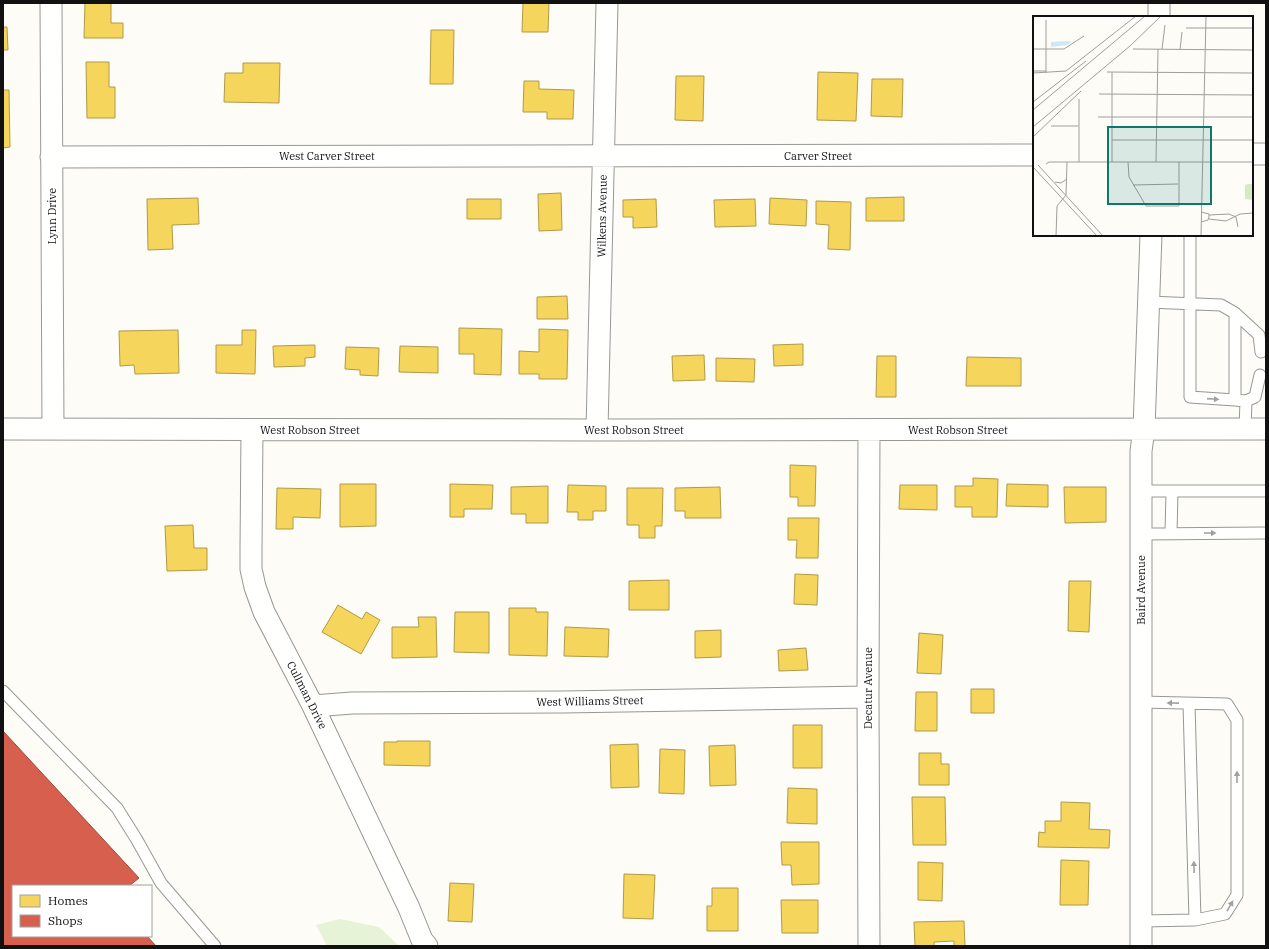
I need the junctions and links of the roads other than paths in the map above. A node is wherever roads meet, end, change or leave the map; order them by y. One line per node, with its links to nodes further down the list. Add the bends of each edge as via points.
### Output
1 (51, 3): 9 (street, Lynn Drive)
2 (607, 3): 8 (street, Wilkens Avenue)
3 (1159, 3): 4 (street)
4 (1159, 16)
5 (1253, 154): 6 (street)
6 (1266, 154)
7 (1033, 155): 8 (street, Carver Street)
8 (603, 156): 9 (street, West Carver Street); 24 (street, Wilkens Avenue)
9 (52, 157): 19 (street, Lynn Drive)
10 (1151, 236): 12 (street, Baird Avenue)
11 (1190, 236): 13 (lane)
12 (1148, 302): 13 (lane); 20 (street, Baird Avenue)
13 (1190, 304): 14 (lane, via 1221,306); 17 (lane, one-way to 17, via 1190,397)
14 (1235, 313): 15 (lane, via 1259,335); 17 (lane)
15 (1261, 352)
16 (1260, 375): 17 (lane, via 1255,397)
17 (1240, 401): 21 (lane)
18 (3, 429): 19 (street, West Robson Street)
19 (53, 429): 23 (street, West Robson Street)
20 (1144, 429): 21 (street, West Robson Street); 25 (street, West Robson Street); 26 (street, Baird Avenue)
21 (1245, 429): 22 (street, West Robson Street)
22 (1266, 429)
23 (252, 430): 24 (street, West Robson Street); 36 (street, Cullman Drive, via 251,550 255,587 264,612)
24 (597, 430): 25 (street, West Robson Street)
25 (869, 430): 33 (street, Decatur Avenue)
26 (1141, 491): 28 (lane); 31 (street, Baird Avenue)
27 (1266, 491): 28 (lane)
28 (1172, 492): 29 (lane)
29 (1171, 533): 30 (lane, one-way to 30); 31 (lane)
30 (1266, 533)
31 (1141, 534): 34 (street, Baird Avenue)
32 (3, 691): 39 (lane, via 117,808 161,883)
33 (868, 697): 36 (street, West Williams Street, via 352,703); 41 (street, Decatur Avenue)
34 (1141, 702): 35 (lane, one-way to 34); 38 (street, Baird Avenue)
35 (1189, 704): 37 (lane, one-way to 35); 37 (lane, one-way to 35, via 1225,914 1236,895 1237,720 1227,704)
36 (313, 706): 40 (street, Cullman Drive)
37 (1195, 920): 38 (lane)
38 (1141, 921): 42 (street, Baird Avenue)
39 (215, 946)
40 (427, 946)
41 (869, 946)
42 (1141, 946)

